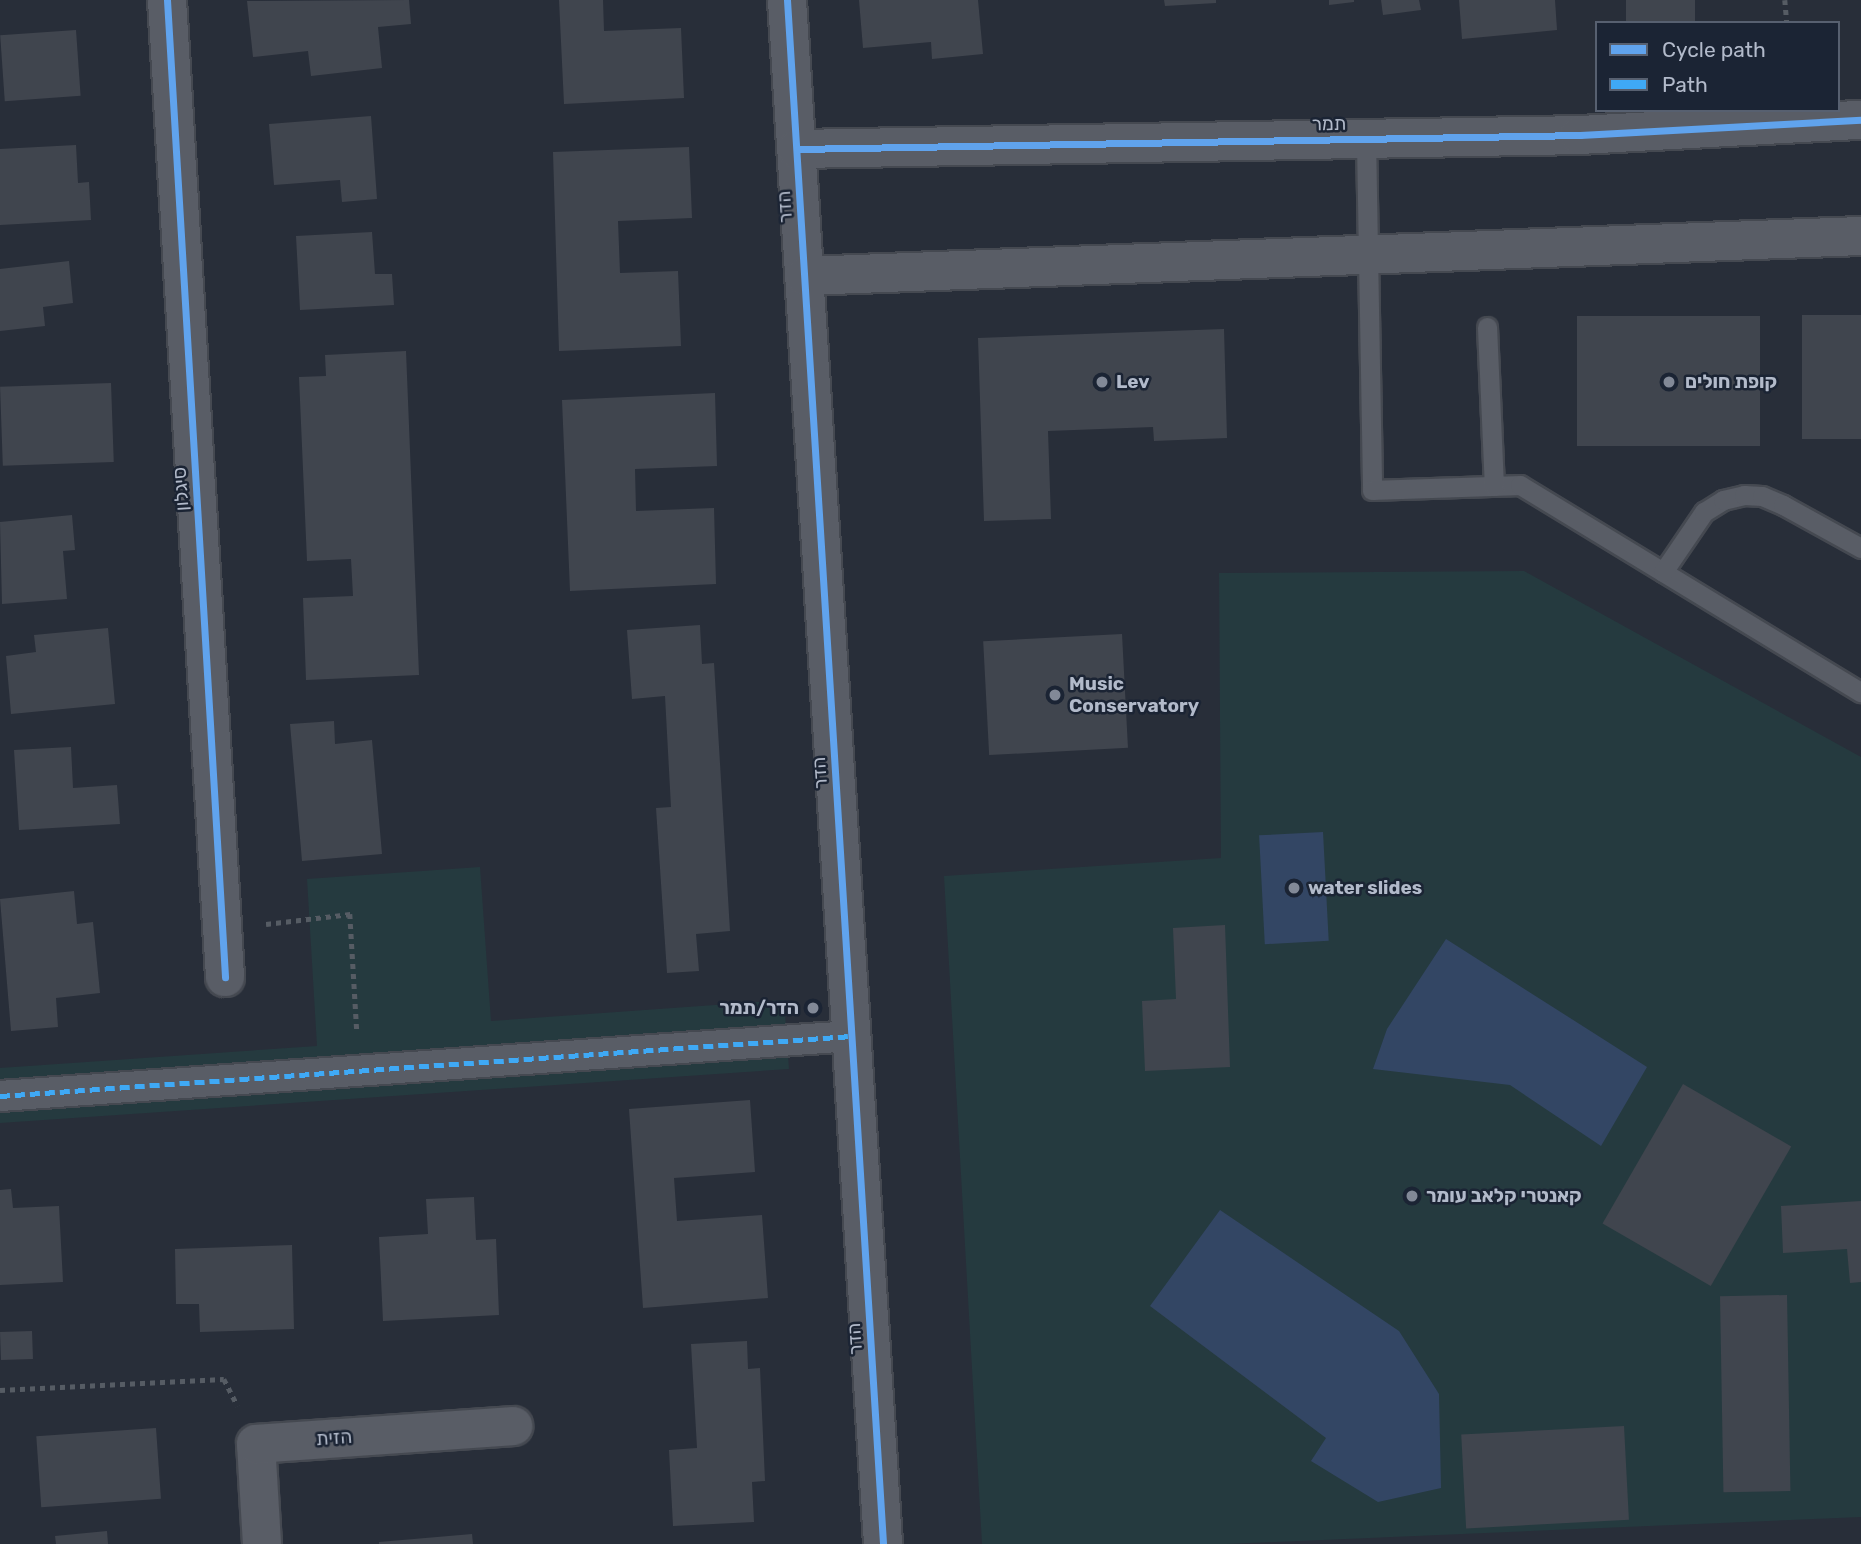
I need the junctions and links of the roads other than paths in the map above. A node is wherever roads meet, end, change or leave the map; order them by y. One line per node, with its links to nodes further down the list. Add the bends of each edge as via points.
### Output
1 (167, 0): 14 (street, סיגלון)
2 (787, 0): 5 (street, הדר)
3 (1861, 120): 4 (street, תמר, via 1580,135)
4 (1366, 139): 5 (street, תמר); 7 (lane)
5 (797, 149): 8 (street, הדר)
6 (1861, 236): 7 (street)
7 (1367, 254): 8 (street); 10 (lane, via 1372,491)
8 (805, 276): 15 (street, הדר)
9 (1487, 327): 10 (lane)
10 (1494, 486): 12 (lane, via 1520,485)
11 (1861, 548): 12 (lane, via 1783,505 1762,496 1744,495 1723,500 1704,512)
12 (1663, 572): 13 (lane)
13 (1861, 692)
14 (225, 976)
15 (852, 1036): 16 (street); 19 (street, הדר)
16 (0, 1096)
17 (513, 1426): 18 (street, הזית, via 256,1444)
18 (261, 1544)
19 (883, 1544)

